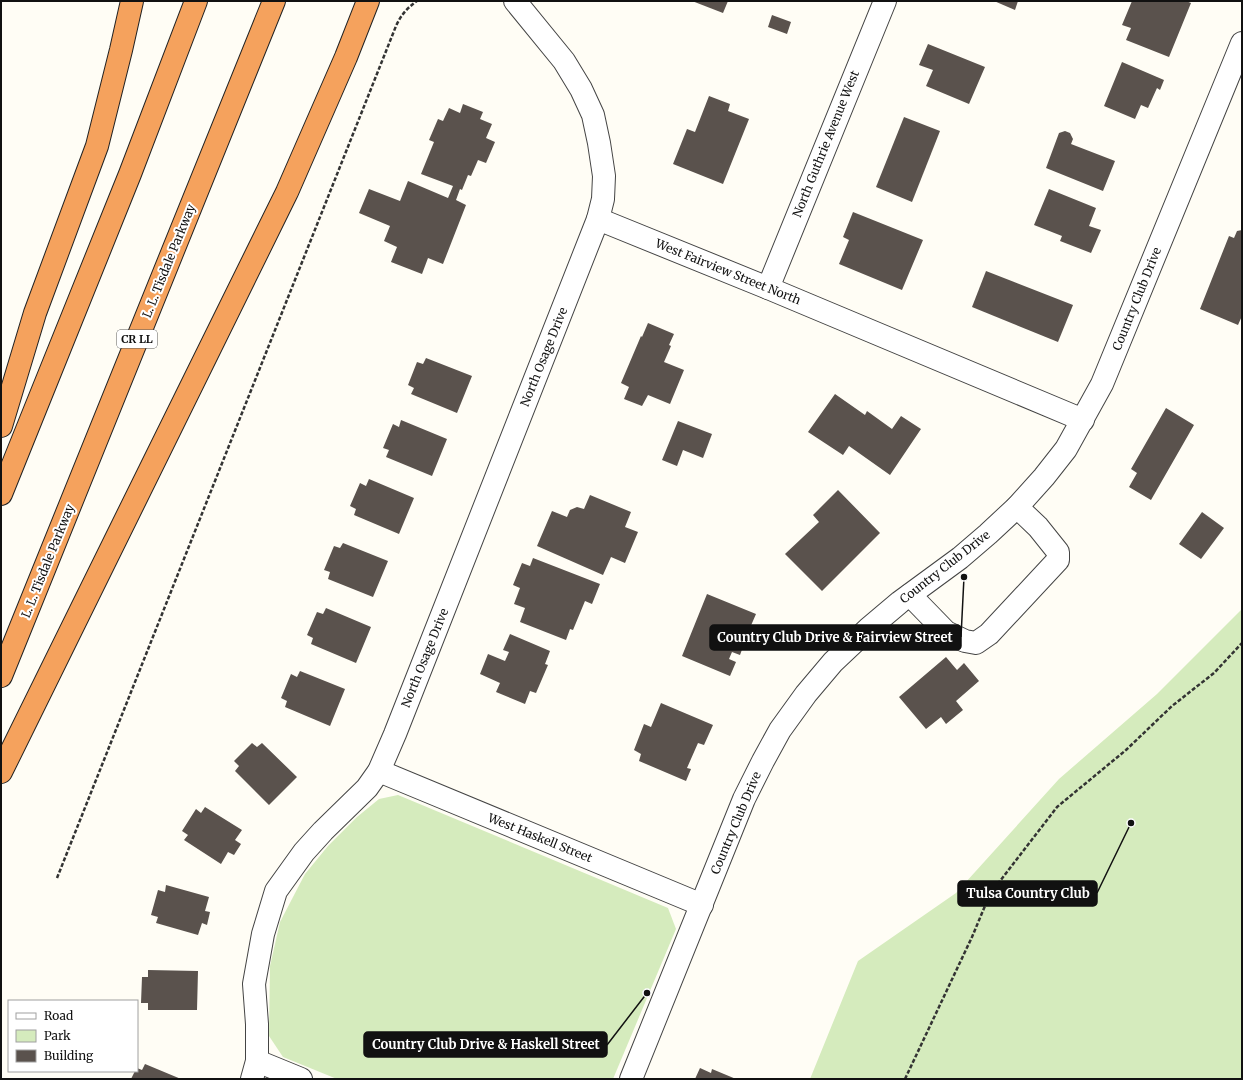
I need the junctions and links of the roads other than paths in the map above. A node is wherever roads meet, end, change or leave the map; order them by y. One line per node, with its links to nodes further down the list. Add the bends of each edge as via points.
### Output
1 (132, 1): 11 (highway, via 97,146 36,313)
2 (196, 1): 12 (highway, via 130,174)
3 (274, 1): 15 (highway, L. L. Tisdale Parkway / CR LL)
4 (368, 1): 17 (highway, via 287,192)
5 (516, 1): 8 (street, via 564,61 593,115 604,176 603,199)
6 (885, 1): 9 (street, North Guthrie Avenue West)
7 (1242, 42): 10 (street, Country Club Drive, via 1102,384)
8 (598, 219): 9 (street, West Fairview Street North); 16 (street, North Osage Drive)
9 (768, 288): 10 (street, West Fairview Street North)
10 (1083, 420): 13 (street, Country Club Drive, via 1066,449)
11 (1, 426)
12 (1, 494)
13 (1018, 507): 14 (street, Country Club Drive, via 960,558); 14 (street, via 1058,552 1058,560 988,634 976,642 965,641 946,632)
14 (910, 595): 18 (street, Country Club Drive, via 833,662 780,730 744,799)
15 (1, 676)
16 (379, 771): 18 (street, West Haskell Street); 19 (street, North Osage Drive, via 367,788 304,852 276,891 263,934 254,984 257,1024)
17 (1, 772)
18 (702, 905): 21 (street, Country Club Drive)
19 (254, 1070): 20 (street)
20 (301, 1079)
21 (631, 1079)

